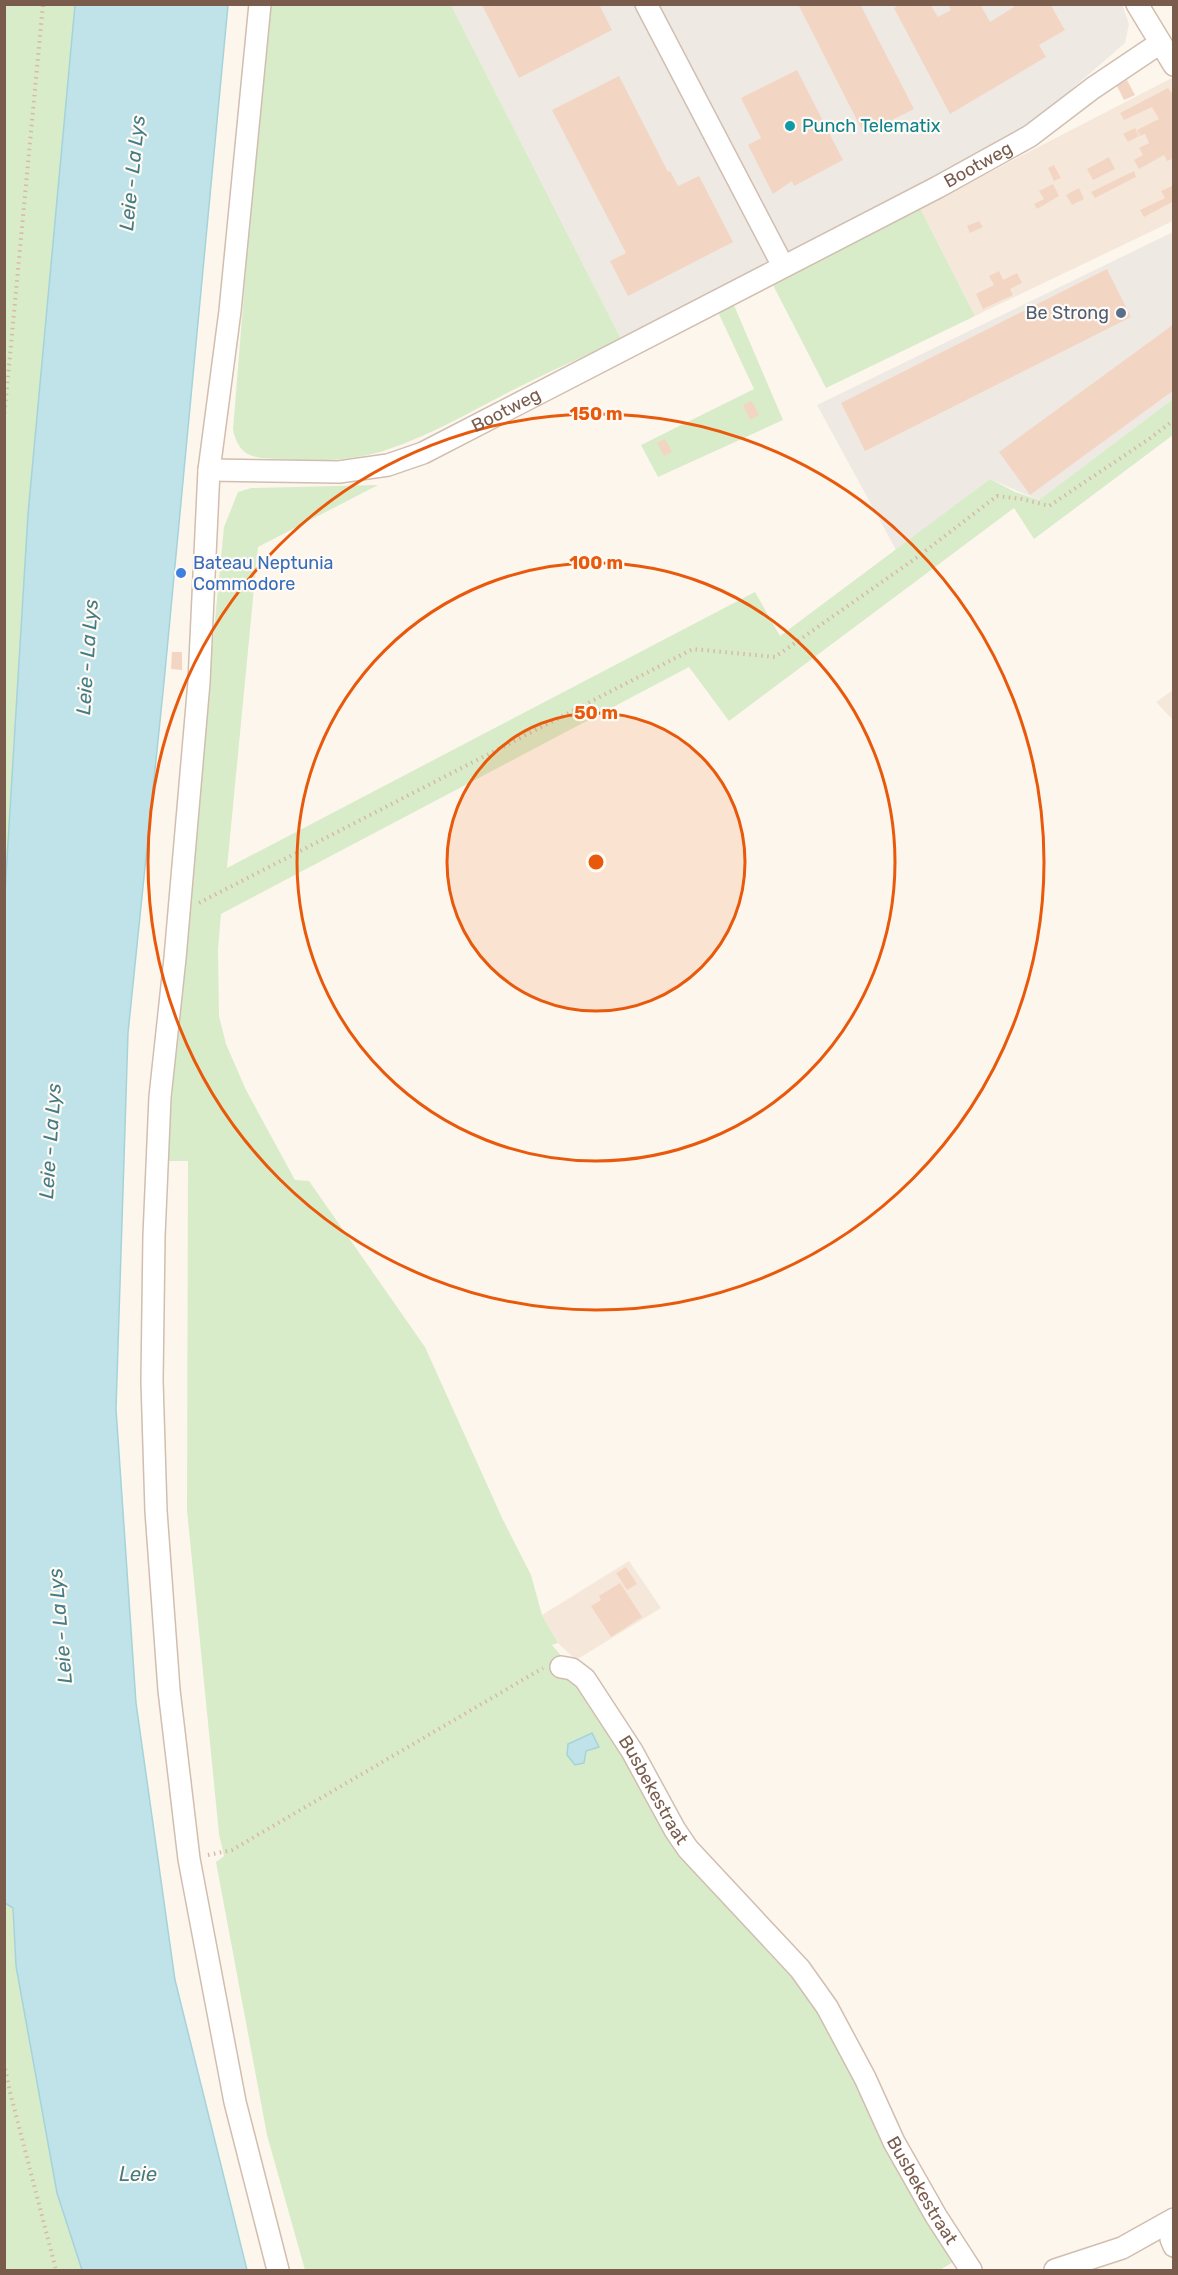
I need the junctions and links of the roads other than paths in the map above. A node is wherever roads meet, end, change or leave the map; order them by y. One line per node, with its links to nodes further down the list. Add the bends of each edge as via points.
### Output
1 (260, 4): 7 (street, via 230,311)
2 (646, 4): 6 (street)
3 (1137, 4): 4 (street)
4 (1160, 43): 5 (street); 6 (street, Bootweg, via 1030,136)
5 (1173, 64)
6 (783, 266): 7 (street, Bootweg, via 423,453 388,465 339,472)
7 (209, 470): 11 (street, via 199,682 160,1097 152,1381 156,1511 168,1679 189,1859 234,2102)
8 (561, 1667): 12 (street, Busbekestraat, via 572,1669 585,1679 688,1849 793,1961 827,2007 894,2142)
9 (1173, 2220): 10 (street); 13 (street, via 1122,2248)
10 (1173, 2246)
11 (278, 2271)
12 (971, 2271)
13 (1055, 2271)

